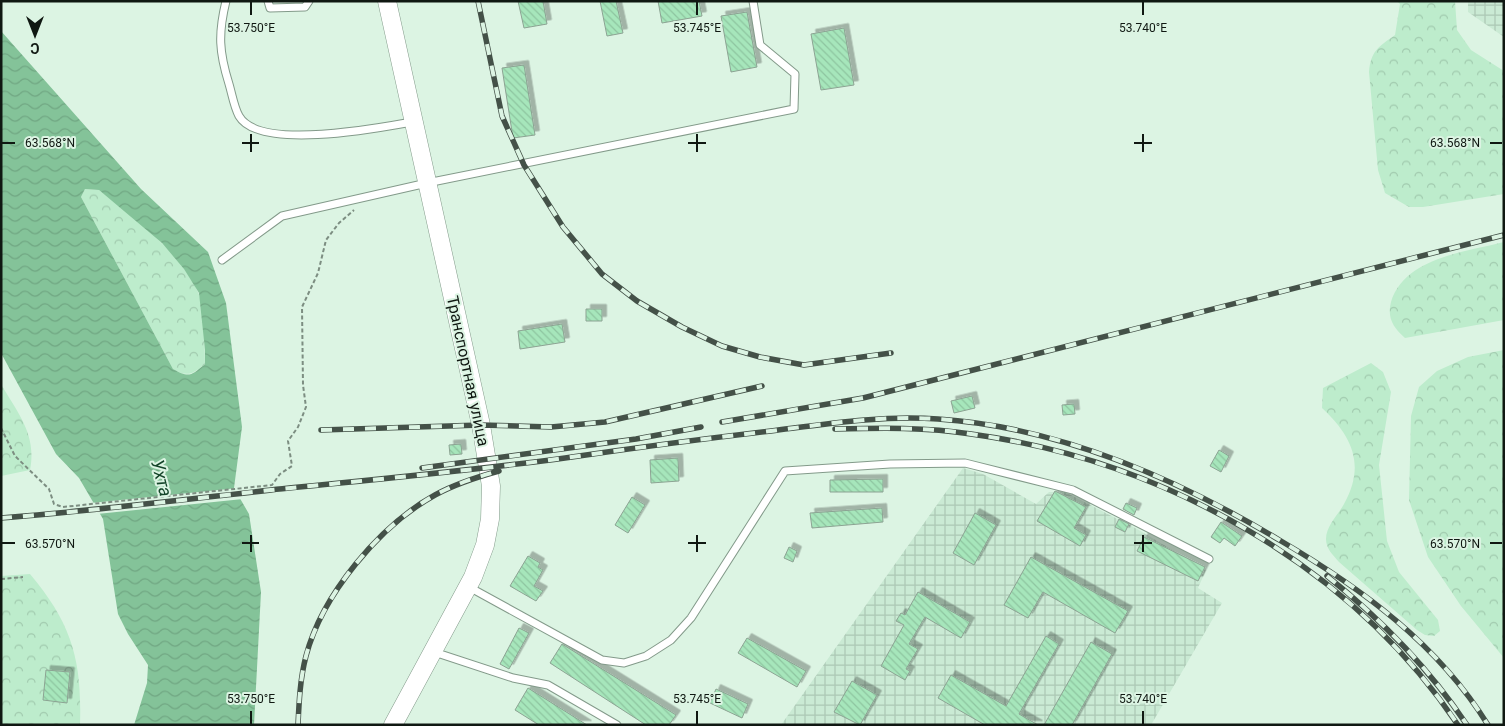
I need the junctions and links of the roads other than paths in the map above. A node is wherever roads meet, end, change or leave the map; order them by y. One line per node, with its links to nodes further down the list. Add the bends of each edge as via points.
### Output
1 (226, 1): 6 (lane, via 219,29 222,62 239,117 254,130 298,135 366,131)
2 (268, 1): 3 (lane, via 270,8 305,7)
3 (309, 1)
4 (387, 1): 6 (street, Транспортная улица)
5 (752, 1): 7 (lane, via 760,46 795,74 794,109)
6 (412, 122): 7 (street, Транспортная улица)
7 (427, 183): 8 (lane, via 282,216); 10 (street, Транспортная улица, via 490,473 488,532)
8 (222, 260)
9 (1209, 559): 10 (lane, via 1072,490 965,463 890,464 785,471 691,618 671,640 646,656 624,663 602,660)
10 (468, 587): 11 (street, Транспортная улица)
11 (434, 652): 12 (street, Транспортная улица); 13 (lane, via 514,678 548,685)
12 (393, 725)
13 (617, 725)

